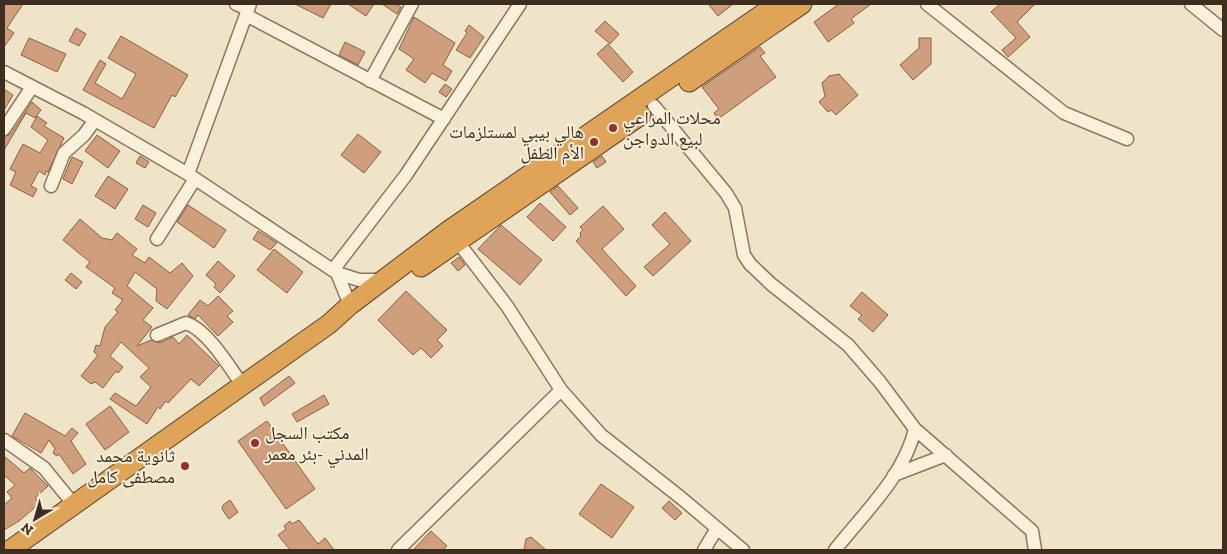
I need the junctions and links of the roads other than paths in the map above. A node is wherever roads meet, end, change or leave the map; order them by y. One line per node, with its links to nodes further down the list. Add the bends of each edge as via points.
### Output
1 (236, 4): 8 (street)
2 (412, 4): 11 (street)
3 (520, 4): 14 (street)
4 (777, 4): 18 (highway)
5 (802, 4): 13 (highway)
6 (927, 4): 17 (street, via 1064,113)
7 (1191, 4): 9 (street)
8 (248, 9): 11 (street); 19 (street)
9 (1223, 30)
10 (4, 72): 12 (street)
11 (370, 81): 14 (street)
12 (32, 87): 15 (street); 16 (street)
13 (654, 106): 18 (highway); 30 (street, via 726,193 735,208 744,255 750,264 770,284 848,345)
14 (444, 119): 23 (street)
15 (95, 120): 19 (street); 20 (street, via 64,153)
16 (4, 129)
17 (1128, 140)
18 (547, 172): 21 (highway)
19 (192, 176): 22 (street); 23 (street)
20 (51, 186)
21 (453, 236): 24 (highway); 26 (highway, via 357,311); 29 (street, via 507,306)
22 (156, 239)
23 (335, 272): 24 (street, via 359,280); 25 (street)
24 (382, 280): 25 (highway)
25 (350, 305): 26 (highway)
26 (329, 324): 28 (highway)
27 (157, 335): 28 (street, via 186,323 193,325)
28 (243, 386): 34 (highway)
29 (560, 390): 35 (street, via 601,435); 37 (street)
30 (915, 429): 32 (street); 33 (street, via 910,449)
31 (4, 440): 34 (street, via 44,468)
32 (946, 455): 33 (street); 41 (street, via 1032,531)
33 (894, 475): 40 (street)
34 (75, 506): 36 (highway)
35 (717, 528): 38 (street); 39 (street)
36 (16, 549)
37 (401, 549)
38 (704, 550)
39 (743, 550)
40 (835, 550)
41 (1034, 550)

